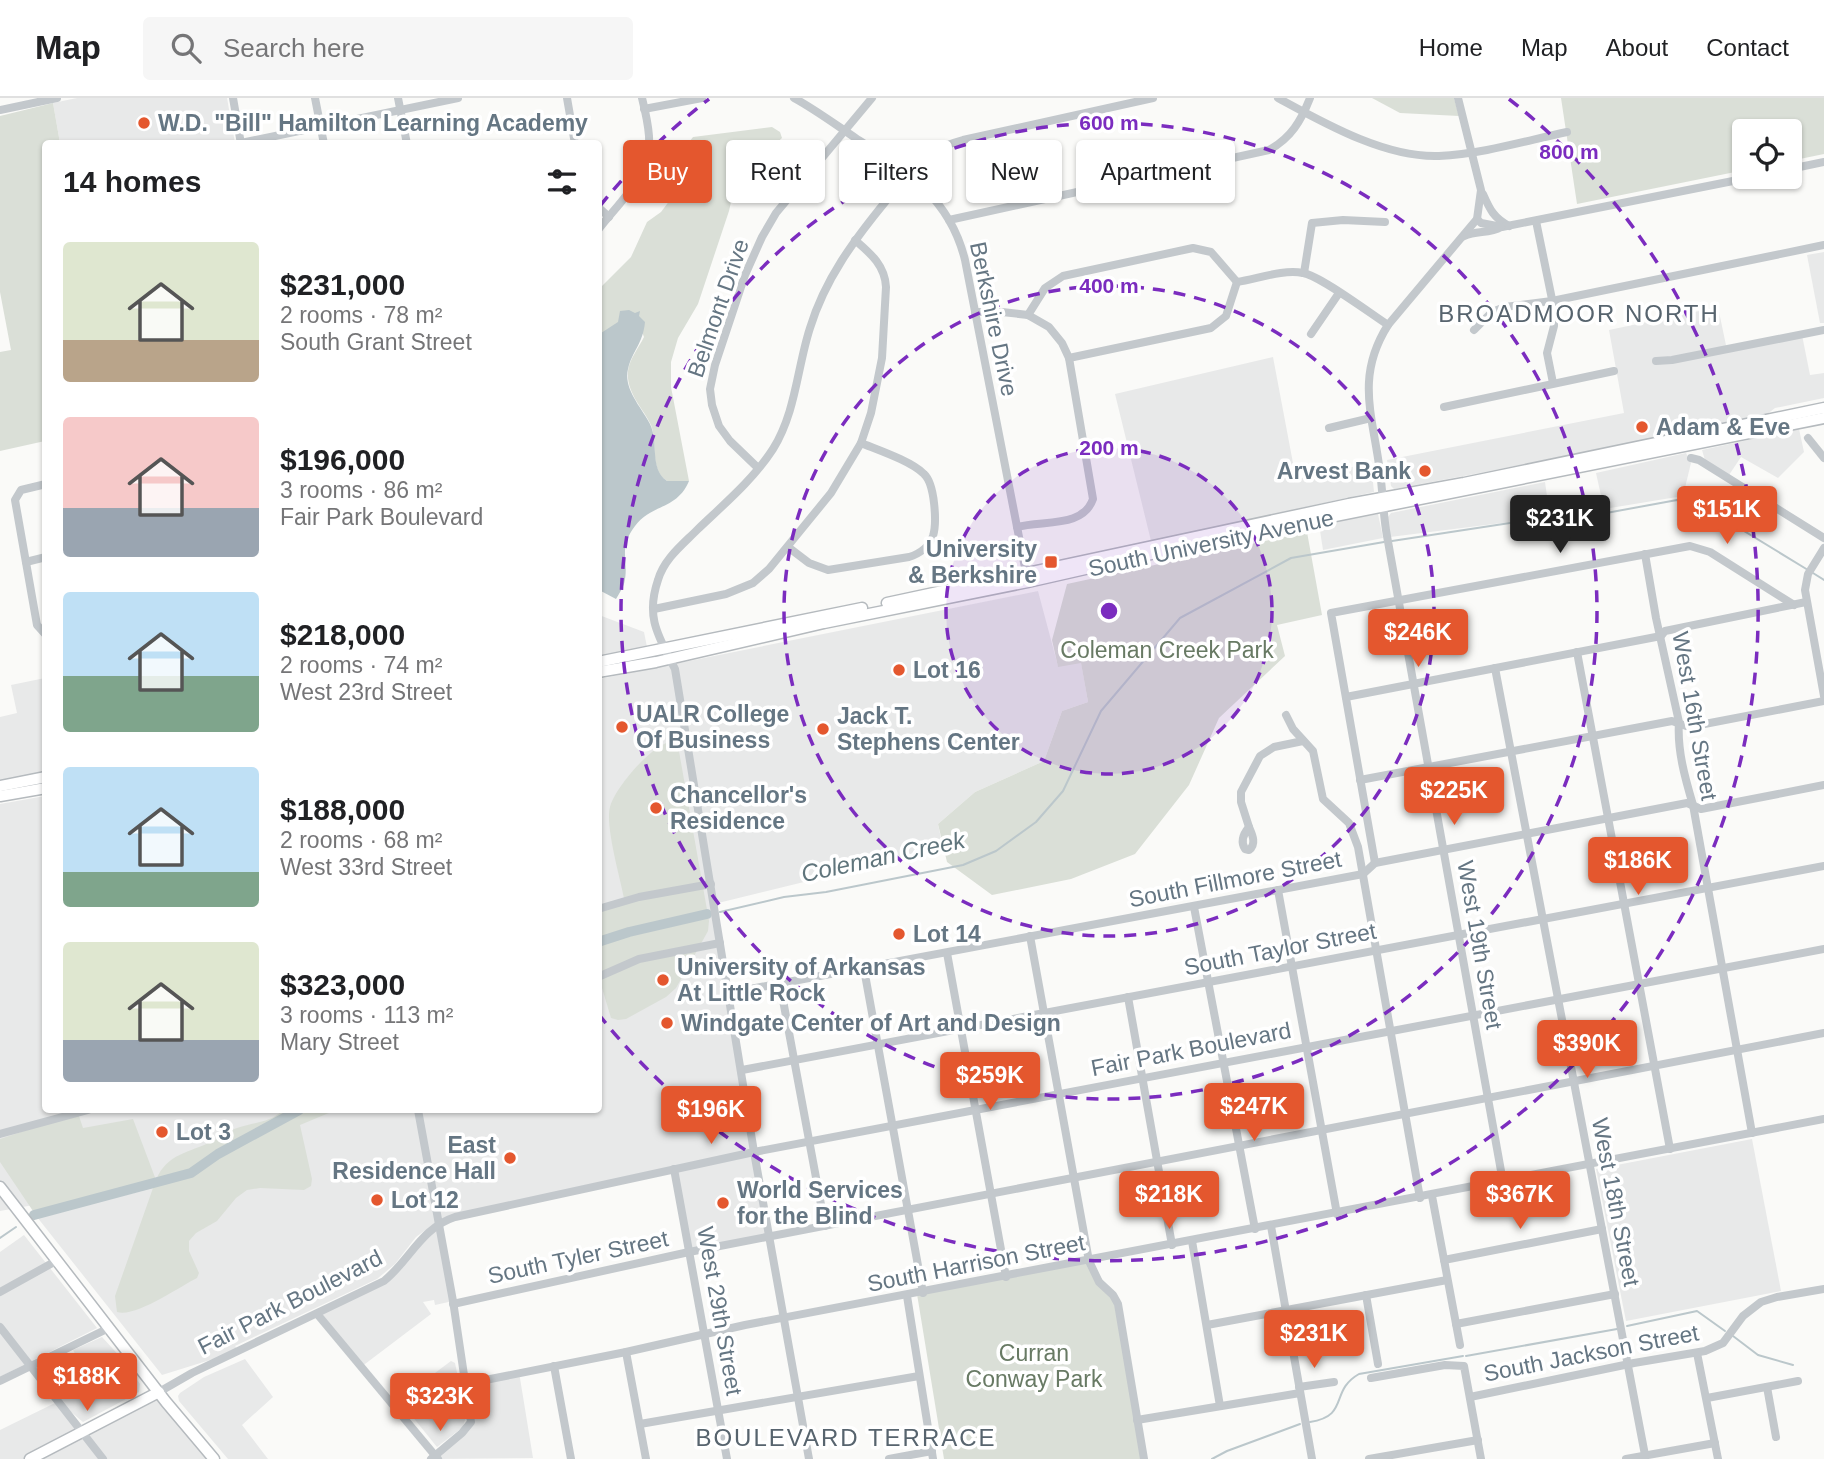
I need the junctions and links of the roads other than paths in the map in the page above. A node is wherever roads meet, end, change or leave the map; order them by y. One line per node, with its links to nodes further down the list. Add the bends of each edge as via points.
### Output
1 (57, 98): 16 (street)
2 (233, 98): 22 (street)
3 (315, 98): 19 (street)
4 (398, 98): 17 (street)
5 (458, 98): 17 (street)
6 (567, 98): 26 (street)
7 (642, 98): 15 (street)
8 (702, 98): 15 (street)
9 (794, 98): 20 (street, Berkshire Drive)
10 (872, 98): 20 (street, Belmont Drive)
11 (1153, 98): 28 (street)
12 (1278, 98): 18 (street)
13 (1310, 98): 18 (street)
14 (1458, 98): 29 (street)
15 (644, 109): 37 (street, via 649,138 646,162 639,179)
16 (0, 110)
17 (400, 110): 19 (street); 25 (street)
18 (1304, 112): 29 (street, via 1335,130 1407,153 1439,156); 39 (street, via 1288,137 1269,150)
19 (320, 127): 23 (street); 24 (street)
20 (846, 131): 27 (street, Berkshire Drive); 70 (street, Belmont Drive, via 776,213 762,237 712,375 710,394 716,419 730,441)
21 (1567, 132): 29 (street)
22 (240, 140)
23 (256, 140)
24 (323, 140)
25 (406, 140)
26 (574, 140)
27 (860, 140)
28 (952, 143)
29 (1473, 151): 33 (street)
30 (1824, 162): 31 (street)
31 (1802, 167)
32 (1732, 181): 40 (street)
33 (1481, 190): 38 (street); 43 (street)
34 (885, 203): 45 (street)
35 (936, 203): 39 (street, Berkshire Drive)
36 (602, 211): 37 (street)
37 (609, 217): 42 (street)
38 (1477, 219): 43 (street); 44 (street, West 19th Street)
39 (949, 220): 51 (street, Berkshire Drive, via 963,252)
40 (1536, 221): 43 (street); 50 (street)
41 (1385, 222): 47 (street, via 1312,223)
42 (602, 225)
43 (1505, 227): 44 (street)
44 (1461, 237): 53 (street, West 19th Street)
45 (855, 240): 67 (street, via 879,264 886,287 880,376); 70 (street, via 817,309 786,421)
46 (1824, 246): 50 (street)
47 (1304, 273): 48 (street); 49 (street)
48 (1237, 282): 52 (street, via 1211,252 1193,248 1063,276 1045,288); 57 (street, via 1226,316 1211,328)
49 (1339, 293): 53 (street); 56 (street)
50 (1552, 301): 54 (street, via 1497,310); 60 (street, via 1554,326 1548,353)
51 (975, 312): 52 (street); 73 (street, Berkshire Drive)
52 (1027, 315): 57 (street, via 1054,331)
53 (1388, 325): 63 (street, West 19th Street, via 1369,368)
54 (1474, 330)
55 (1824, 330): 58 (street)
56 (1311, 334)
57 (1069, 358): 73 (street, via 1093,499 1088,511 1078,517)
58 (1656, 361)
59 (1614, 371): 60 (street)
60 (1553, 383): 61 (street)
61 (1444, 407)
62 (1824, 408): 72 (main road, South University Avenue)
63 (1371, 418): 65 (street); 72 (street, West 19th Street)
64 (1824, 418): 72 (main road, South University Avenue)
65 (1329, 428)
66 (1808, 438): 69 (street)
67 (861, 443): 75 (street, via 831,493); 75 (street, via 928,478 934,523 929,544 909,557 833,570 809,563)
68 (1696, 457): 74 (street)
69 (1824, 458)
70 (758, 468): 84 (street, via 668,560 657,581)
71 (42, 485): 79 (street, via 15,496)
72 (1382, 503): 80 (main road, South University Avenue); 81 (street, West 19th Street)
73 (1017, 527): 80 (street, Berkshire Drive)
74 (1824, 538)
75 (788, 547): 84 (street, via 744,588)
76 (1824, 548): 82 (street, via 1810,570)
77 (1645, 554): 81 (street); 83 (street, via 1699,548); 86 (street, West 16th Street)
78 (42, 558): 79 (street)
79 (26, 562): 85 (street, via 37,625)
80 (1027, 578): 87 (main road, South University Avenue); 89 (main road, South University Avenue)
81 (1398, 600): 93 (street, West 19th Street); 94 (street, via 1331,613)
82 (1806, 602): 83 (street); 95 (street)
83 (1794, 605): 86 (street, via 1665,631)
84 (654, 609): 87 (street)
85 (42, 631)
86 (1661, 636): 88 (street); 97 (street, West 16th Street)
87 (663, 649): 89 (street); 90 (main road, South University Avenue)
88 (1577, 652): 91 (street); 98 (street)
89 (668, 659): 92 (main road, South University Avenue); 118 (street, via 676,669)
90 (602, 661)
91 (1496, 668): 93 (street); 100 (street, West 18th Street)
92 (602, 671)
93 (1414, 684): 94 (street); 101 (street, West 19th Street)
94 (1346, 697): 103 (street)
95 (1824, 698): 97 (street, via 1689,727)
96 (1286, 715): 99 (street)
97 (1679, 722): 98 (street); 108 (street, West 16th Street, via 1679,747)
98 (1593, 735): 100 (street); 109 (street)
99 (1303, 741): 110 (street, via 1274,747 1259,756 1241,792); 114 (street, via 1315,758 1323,799 1349,823)
100 (1511, 751): 101 (street); 111 (street, West 18th Street)
101 (1428, 767): 103 (street); 113 (street, West 19th Street)
102 (42, 779): 105 (main road)
103 (1360, 780): 112 (street)
104 (1824, 785): 108 (street, South Fillmore Street, via 1701,808)
105 (0, 786)
106 (42, 789): 107 (main road)
107 (0, 796)
108 (1693, 805): 109 (street, South Fillmore Street); 119 (street, West 16th Street)
109 (1608, 818): 111 (street, South Fillmore Street); 121 (street)
110 (1249, 827)
111 (1527, 834): 113 (street, South Fillmore Street); 124 (street, West 18th Street)
112 (1372, 848): 114 (street); 115 (street)
113 (1443, 850): 115 (street, South Fillmore Street); 125 (street, West 19th Street)
114 (1359, 851): 117 (street)
115 (1375, 863): 117 (street, South Fillmore Street)
116 (1824, 866): 119 (street, South Taylor Street)
117 (1363, 874): 120 (street, South Fillmore Street); 129 (street)
118 (711, 884): 123 (street); 127 (street)
119 (1706, 888): 121 (street, South Taylor Street); 133 (street, West 16th Street)
120 (1279, 890): 122 (street, South Fillmore Street); 131 (street)
121 (1624, 903): 124 (street, South Taylor Street); 137 (street)
122 (1194, 907): 126 (street, South Fillmore Street); 135 (street)
123 (602, 908)
124 (1542, 919): 125 (street, South Taylor Street); 140 (street, West 18th Street)
125 (1459, 935): 129 (street, South Taylor Street); 142 (street, West 19th Street)
126 (1030, 936): 130 (street, South Fillmore Street); 141 (street)
127 (720, 943): 134 (street, via 639,959); 138 (street)
128 (1824, 949): 133 (street, Fair Park Boulevard)
129 (1376, 950): 131 (street, South Taylor Street); 144 (street)
130 (947, 953): 132 (street, South Fillmore Street); 143 (street)
131 (1292, 966): 135 (street, South Taylor Street); 147 (street)
132 (864, 968): 136 (street, South Fillmore Street); 146 (street)
133 (1722, 968): 137 (street, Fair Park Boulevard); 148 (street, West 16th Street)
134 (602, 975)
135 (1208, 982): 139 (street, South Taylor Street); 150 (street)
136 (780, 984): 138 (street, South Fillmore Street); 149 (street)
137 (1639, 984): 140 (street, Fair Park Boulevard); 151 (street)
138 (729, 993): 152 (street)
139 (1128, 997): 141 (street, South Taylor Street); 153 (street)
140 (1558, 1000): 142 (street, Fair Park Boulevard); 154 (street, West 18th Street)
141 (1044, 1013): 143 (street, South Taylor Street); 155 (street)
142 (1473, 1016): 144 (street, Fair Park Boulevard); 156 (street, West 19th Street)
143 (961, 1028): 146 (street, South Taylor Street); 157 (street)
144 (1390, 1030): 147 (street, Fair Park Boulevard); 160 (street)
145 (1824, 1032): 148 (street, South Tyler Street)
146 (878, 1044): 149 (street, South Taylor Street); 162 (street)
147 (1307, 1046): 150 (street, Fair Park Boulevard); 163 (street)
148 (1737, 1049): 151 (street, South Tyler Street); 164 (street, West 16th Street)
149 (794, 1060): 152 (street, South Taylor Street); 166 (street)
150 (1224, 1061): 153 (street, Fair Park Boulevard); 167 (street)
151 (1654, 1065): 154 (street, South Tyler Street); 168 (street)
152 (742, 1070): 169 (street)
153 (1142, 1078): 155 (street, Fair Park Boulevard); 170 (street)
154 (1573, 1081): 156 (street, South Tyler Street); 171 (street, West 18th Street)
155 (1060, 1094): 157 (street, Fair Park Boulevard); 173 (street)
156 (1488, 1098): 160 (street, South Tyler Street); 174 (street, West 19th Street)
157 (975, 1111): 162 (street, Fair Park Boulevard); 176 (street)
158 (77, 1113): 165 (street)
159 (419, 1113): 181 (street)
160 (1405, 1114): 163 (street, South Tyler Street); 178 (street)
161 (1824, 1119): 164 (street, South Harrison Street)
162 (892, 1125): 166 (street, Fair Park Boulevard); 179 (street)
163 (1322, 1130): 167 (street, South Tyler Street); 180 (street)
164 (1752, 1133): 168 (street, South Harrison Street)
165 (0, 1134)
166 (809, 1141): 169 (street, Fair Park Boulevard); 182 (street)
167 (1240, 1146): 170 (street, South Tyler Street); 184 (street)
168 (1670, 1149): 171 (street, South Harrison Street)
169 (754, 1152): 172 (street, Fair Park Boulevard); 186 (street)
170 (1157, 1162): 173 (street, South Tyler Street); 188 (street)
171 (1589, 1165): 174 (street, South Harrison Street); 185 (street, West 18th Street)
172 (674, 1169): 181 (street, Fair Park Boulevard); 189 (street, West 29th Street)
173 (1074, 1178): 176 (street, South Tyler Street); 192 (street)
174 (1503, 1182): 177 (street, South Harrison Street)
175 (0, 1187): 191 (main road)
176 (991, 1194): 179 (street, South Tyler Street); 193 (street)
177 (1432, 1196): 178 (street, South Harrison Street); 190 (street)
178 (1420, 1198): 180 (street, South Harrison Street)
179 (908, 1210): 182 (street, South Tyler Street); 197 (street)
180 (1337, 1214): 183 (street, South Harrison Street)
181 (439, 1224): 201 (street); 203 (street, Fair Park Boulevard, via 384,1281)
182 (825, 1226): 186 (street, South Tyler Street)
183 (1271, 1226): 184 (street, South Harrison Street); 202 (street)
184 (1255, 1229): 187 (street, South Harrison Street)
185 (1602, 1229): 190 (street); 198 (street, West 18th Street)
186 (770, 1237): 189 (street, South Tyler Street); 204 (street)
187 (1192, 1241): 188 (street, South Harrison Street); 206 (street)
188 (1172, 1245): 192 (street, South Harrison Street)
189 (689, 1252): 201 (street, South Tyler Street); 209 (street, West 29th Street)
190 (1444, 1260): 194 (street)
191 (56, 1261): 196 (street); 208 (main road)
192 (1089, 1261): 193 (street, South Harrison Street); 231 (street, via 1098,1282 1118,1304)
193 (1006, 1277): 197 (street, South Harrison Street)
194 (1447, 1280): 199 (street); 205 (street)
195 (1824, 1289): 212 (street, South Jackson Street, via 1761,1302 1748,1310 1718,1346)
196 (0, 1293)
197 (923, 1293): 200 (street, South Harrison Street)
198 (1615, 1294): 205 (street); 214 (street, West 18th Street)
199 (1366, 1295): 202 (street); 213 (street)
200 (907, 1296): 204 (street, South Harrison Street); 217 (street)
201 (453, 1304): 222 (street)
202 (1286, 1310): 206 (street); 224 (street)
203 (318, 1315): 225 (street, Fair Park Boulevard); 239 (street)
204 (786, 1319): 209 (street, South Harrison Street); 226 (street)
205 (1456, 1324): 210 (street)
206 (1206, 1325): 229 (street)
207 (0, 1327): 215 (street)
208 (109, 1328): 215 (street); 225 (main road)
209 (706, 1334): 211 (street, South Harrison Street); 230 (street, West 29th Street)
210 (1460, 1345)
211 (626, 1352): 216 (street, South Harrison Street); 232 (street)
212 (1698, 1353): 214 (street, South Jackson Street); 228 (street)
213 (1378, 1364)
214 (1628, 1364): 227 (street, South Jackson Street); 238 (street, West 18th Street)
215 (31, 1366): 219 (street); 233 (street)
216 (554, 1366): 222 (street, South Harrison Street); 243 (street)
217 (919, 1376): 226 (street); 237 (street)
218 (1371, 1378): 227 (street, via 1464,1366)
219 (0, 1381)
220 (1798, 1381): 223 (street)
221 (1334, 1382): 224 (street)
222 (465, 1384): 239 (street, via 471,1422)
223 (1767, 1387): 228 (street); 234 (street)
224 (1299, 1390): 229 (street); 249 (street)
225 (159, 1392): 233 (main road); 242 (main road)
226 (799, 1397): 230 (street); 246 (street)
227 (1470, 1397): 235 (street)
228 (1707, 1398): 236 (street)
229 (1220, 1406): 231 (street)
230 (718, 1409): 232 (street); 245 (street, West 29th Street)
231 (1137, 1420): 248 (street)
232 (639, 1424): 244 (street)
233 (84, 1432): 240 (main road); 241 (street)
234 (1776, 1437)
235 (1478, 1440): 250 (street); 251 (street)
236 (1715, 1443): 238 (street); 253 (street)
237 (932, 1455): 247 (street)
238 (1646, 1455): 252 (street)
239 (435, 1458)
240 (30, 1459)
241 (103, 1459)
242 (214, 1459)
243 (571, 1459)
244 (646, 1459)
245 (727, 1459)
246 (809, 1459)
247 (889, 1459)
248 (1144, 1459)
249 (1312, 1459)
250 (1369, 1459)
251 (1481, 1459)
252 (1626, 1459)
253 (1718, 1459)

